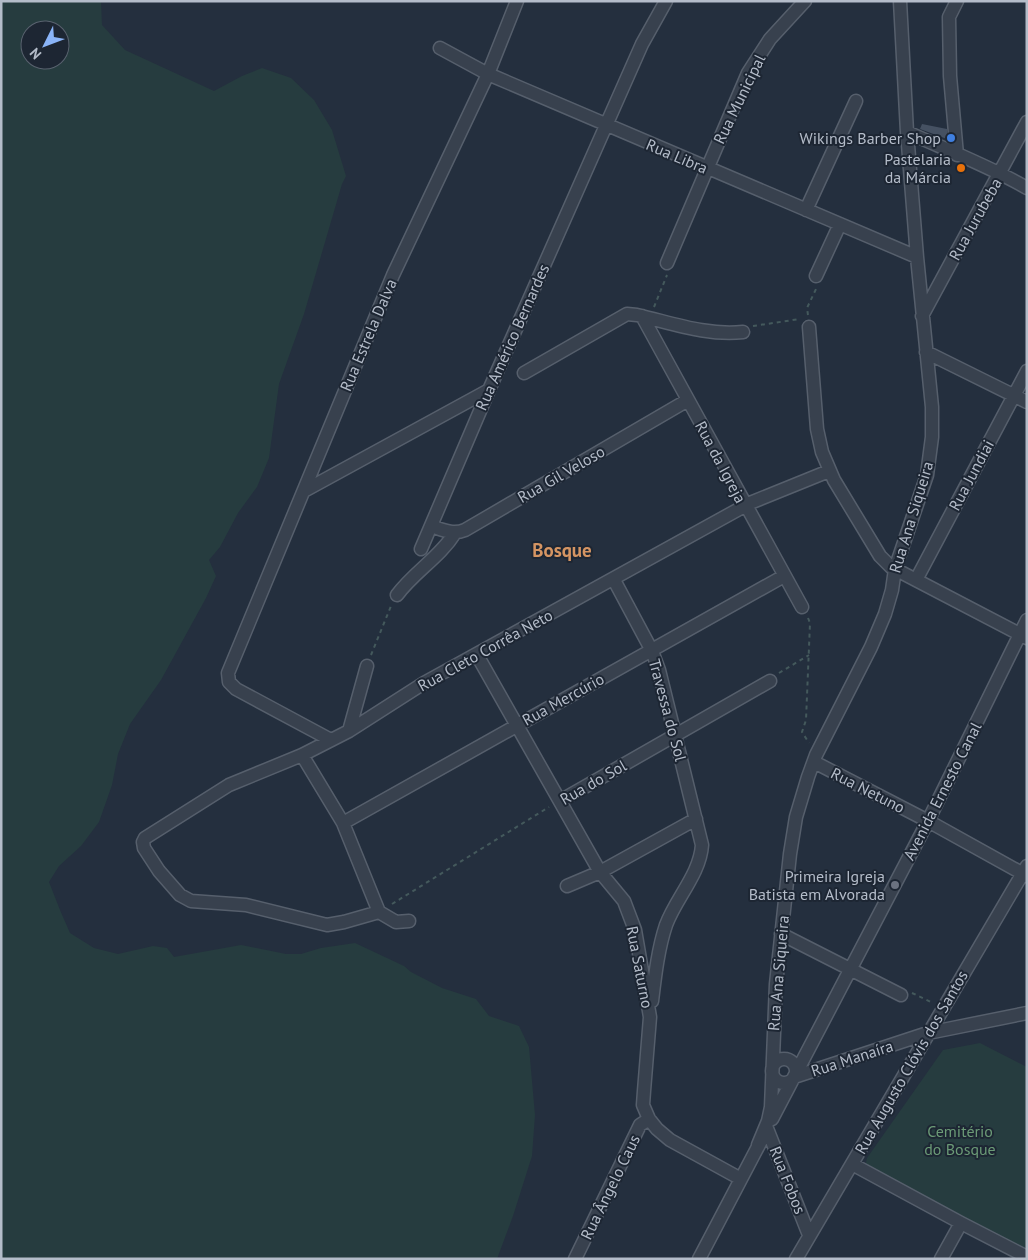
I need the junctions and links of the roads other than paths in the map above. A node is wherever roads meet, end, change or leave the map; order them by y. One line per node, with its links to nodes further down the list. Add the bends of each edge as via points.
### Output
1 (517, 1): 7 (street, Rua Estrela Dalva)
2 (666, 1): 10 (street, Rua Américo Bernardes, via 642,44)
3 (805, 1): 13 (street, Rua Municipal, via 755,60)
4 (900, 1): 11 (street, Rua Ana Siqueira)
5 (957, 1): 12 (street, via 949,17)
6 (440, 48): 7 (street, Rua Libra)
7 (488, 74): 10 (street, Rua Libra); 33 (street, Rua Estrela Dalva, via 393,275)
8 (856, 101): 16 (street)
9 (1027, 122): 14 (street, Rua Jurubeba)
10 (606, 125): 13 (street, Rua Libra); 28 (street, Rua Américo Bernardes)
11 (907, 132): 12 (street); 18 (street, Rua Ana Siqueira)
12 (957, 155): 14 (street)
13 (707, 168): 16 (street, Rua Libra); 19 (street, Rua Municipal)
14 (1000, 172): 15 (street); 22 (street, Rua Jurubeba)
15 (1027, 188)
16 (806, 210): 17 (street, Rua Libra)
17 (840, 224): 18 (street, Rua Libra); 20 (street)
18 (917, 257): 22 (street, Rua Ana Siqueira)
19 (667, 263)
20 (817, 281)
21 (642, 316): 24 (street, via 703,331); 27 (street, via 623,316); 30 (street, Rua da Igreja)
22 (922, 316): 25 (street, Rua Ana Siqueira)
23 (808, 322): 32 (street, via 817,429)
24 (743, 332)
25 (926, 352): 29 (street); 38 (street, Rua Ana Siqueira, via 932,427 927,476)
26 (1027, 371): 29 (street, Rua Jundiai)
27 (524, 374)
28 (488, 390): 33 (street); 35 (street, Rua Américo Bernardes)
29 (1013, 396): 31 (street); 41 (street, Rua Jundiai)
30 (688, 400): 34 (street, Rua da Igreja); 36 (street, Rua Gil Veloso)
31 (1027, 402)
32 (829, 471): 34 (street, Rua Cleto Corrêa Neto); 38 (street, via 880,556)
33 (304, 491): 53 (street, Rua Estrela Dalva, via 228,673 229,682 236,689)
34 (745, 506): 39 (street, Rua da Igreja); 40 (street, Rua Cleto Corrêa Neto)
35 (431, 526): 36 (street); 37 (street, Rua Américo Bernardes)
36 (455, 533): 42 (street, via 440,553)
37 (421, 549)
38 (895, 569): 41 (street); 55 (street, Rua Ana Siqueira, via 889,603 876,636)
39 (784, 576): 43 (street, Rua da Igreja); 46 (street, Rua Mercúrio)
40 (614, 580): 46 (street, Travessa do Sol); 47 (street, Rua Cleto Corrêa Neto)
41 (916, 580): 45 (street)
42 (397, 595)
43 (802, 607)
44 (1027, 620): 45 (street, Avenida Ernesto Canal)
45 (1023, 636): 58 (street, Avenida Ernesto Canal)
46 (652, 650): 50 (street, Rua Mercúrio); 52 (street, Travessa do Sol)
47 (477, 655): 50 (street, Rua Saturno); 51 (street, Rua Cleto Corrêa Neto, via 424,683)
48 (368, 666): 51 (street)
49 (770, 681): 52 (street, Rua do Sol)
50 (516, 725): 56 (street, Rua Saturno); 59 (street, Rua Mercúrio)
51 (349, 731): 53 (street, Rua Cleto Corrêa Neto)
52 (676, 735): 56 (street, Rua do Sol); 57 (street, Travessa do Sol)
53 (331, 740): 54 (street, Rua Cleto Corrêa Neto)
54 (302, 755): 59 (street); 63 (street, Rua Cleto Corrêa Neto, via 229,785 145,838 144,848 180,895 192,901 246,905 327,925)
55 (814, 762): 58 (street, Rua Netuno); 65 (street, Rua Ana Siqueira, via 800,800 794,830)
56 (560, 801): 60 (street, Rua Saturno)
57 (696, 819): 60 (street); 69 (street, Travessa do Sol, via 702,845 701,858 666,926 658,956)
58 (928, 821): 61 (street, Rua Netuno); 66 (street, Avenida Ernesto Canal)
59 (342, 823): 63 (street)
60 (600, 872): 62 (street); 69 (street, Rua Saturno, via 624,901 635,930)
61 (1025, 872): 70 (street, Rua Augusto Clóvis dos Santos)
62 (567, 886)
63 (379, 912): 64 (street, via 396,922)
64 (409, 921)
65 (781, 934): 66 (street); 72 (street, Rua Ana Siqueira)
66 (850, 969): 67 (street); 71 (street, Avenida Ernesto Canal)
67 (906, 993)
68 (1027, 1013): 70 (street, Rua Manaíra)
69 (650, 1017): 76 (street, Rua Saturno, via 644,1090 644,1105)
70 (928, 1033): 75 (street, Rua Manaíra); 78 (street, Rua Augusto Clóvis dos Santos)
71 (813, 1040): 73 (street, Avenida Ernesto Canal, via 800,1056); 75 (street, Avenida Ernesto Canal)
72 (773, 1044): 73 (street, Rua Ana Siqueira, via 775,1052); 74 (street, Rua Ana Siqueira)
73 (786, 1060): 74 (street, via 777,1062); 75 (street, via 795,1068)
74 (772, 1070): 75 (street, via 779,1082 788,1082); 77 (street, Avenida Ernesto Canal)
75 (794, 1077): 77 (street, Avenida Ernesto Canal)
76 (649, 1119): 79 (street, via 670,1140); 83 (street, Rua Ângelo Caus, via 640,1125)
77 (766, 1128): 79 (street, Avenida Ernesto Canal); 81 (street, Rua Fobos)
78 (852, 1164): 80 (street); 81 (street, Rua Augusto Clóvis dos Santos)
79 (741, 1179): 84 (street, Avenida Ernesto Canal)
80 (961, 1223): 82 (street); 86 (street)
81 (809, 1234): 85 (street, Rua Augusto Clóvis dos Santos)
82 (1027, 1256)
83 (575, 1259)
84 (699, 1259)
85 (796, 1259)
86 (941, 1259)

